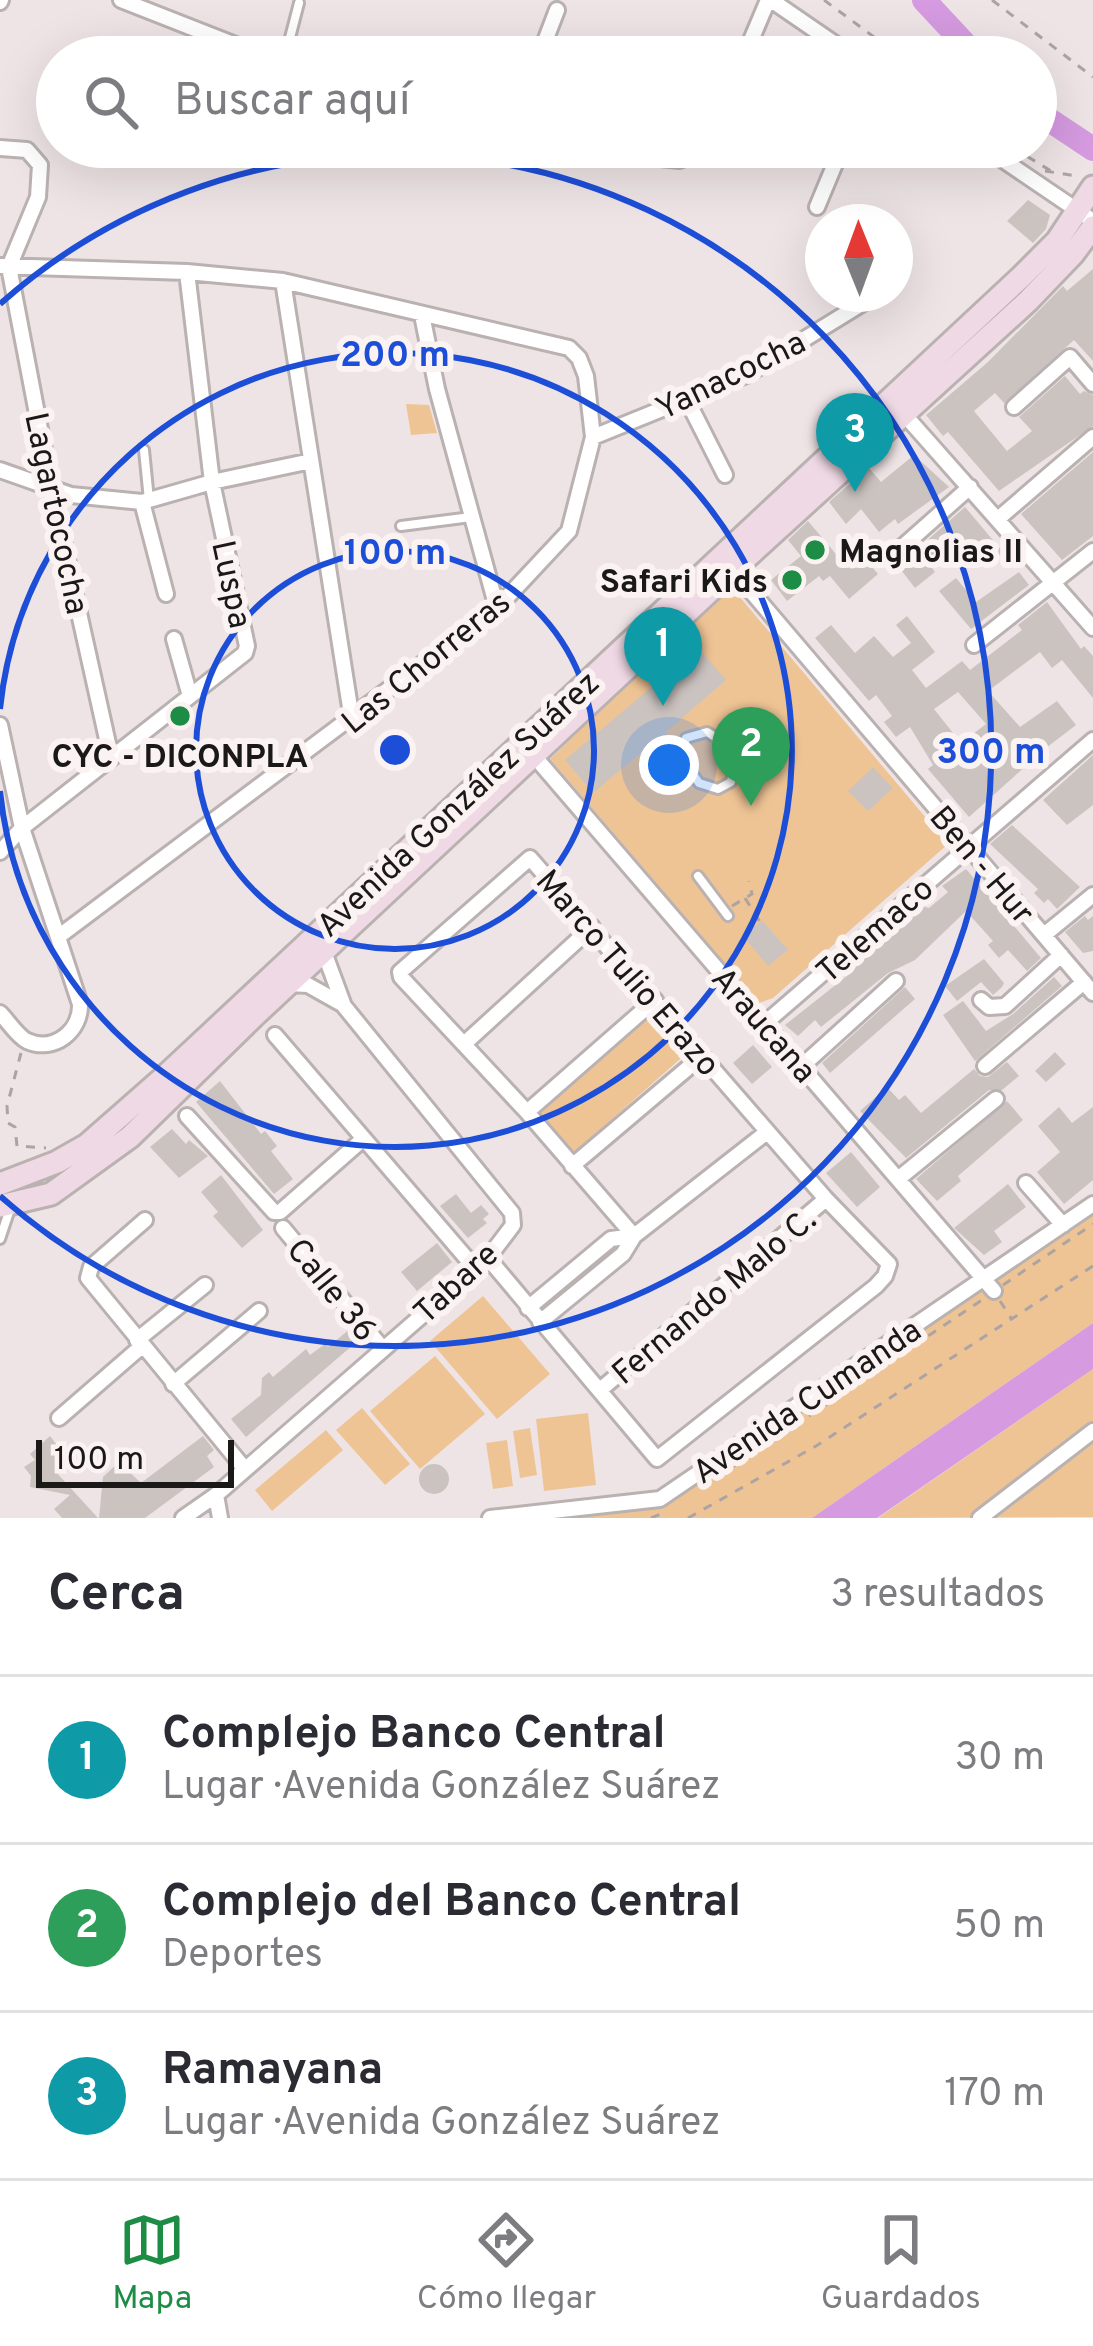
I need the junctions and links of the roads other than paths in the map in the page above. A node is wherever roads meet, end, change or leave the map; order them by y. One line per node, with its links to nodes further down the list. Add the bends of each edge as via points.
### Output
1 (121, 0): 5 (street)
2 (769, 0): 8 (street); 9 (street)
3 (298, 3): 6 (lane)
4 (557, 10): 7 (street)
5 (213, 36)
6 (290, 36)
7 (547, 36)
8 (753, 36)
9 (823, 36)
10 (0, 148): 11 (street)
11 (36, 159)
12 (39, 168): 18 (street, via 38,197)
13 (834, 168): 16 (street)
14 (1014, 168): 17 (street)
15 (1093, 188): 17 (main road, Avenida González Suárez)
16 (819, 204)
17 (1088, 220): 26 (main road, Avenida González Suárez, via 1048,282); 88 (main road, Avenida González Suárez, via 161,1080 87,1145)
18 (4, 267): 19 (street, Las Chorreras); 34 (street, Lagartococha)
19 (187, 272): 20 (street, Las Chorreras); 33 (street, Luspa)
20 (283, 281): 22 (street, Las Chorreras); 30 (street)
21 (848, 312): 24 (street, Yanacocha, via 746,375)
22 (422, 315): 27 (street, Las Chorreras, via 568,348 586,376); 37 (street)
23 (1093, 383): 25 (street, via 1070,357)
24 (686, 398): 27 (street, Yanacocha); 32 (street)
25 (1014, 407)
26 (903, 412): 35 (street); 42 (main road, Avenida González Suárez)
27 (593, 437): 45 (street, Las Chorreras, via 569,530)
28 (1093, 437): 38 (street)
29 (144, 450): 36 (lane)
30 (311, 461): 33 (street); 50 (street)
31 (0, 470): 34 (street)
32 (725, 475)
33 (212, 482): 36 (street); 49 (street, Luspa, via 247,646)
34 (51, 487): 36 (street); 53 (street, Lagartococha)
35 (970, 487): 38 (street); 41 (street)
36 (145, 501): 44 (street)
37 (472, 517): 39 (lane); 45 (street)
38 (999, 518): 43 (street)
39 (401, 526)
40 (1093, 551): 43 (street)
41 (891, 557)
42 (733, 570): 54 (main road, Avenida González Suárez); 57 (street, Ben - Hur)
43 (1054, 583): 46 (street); 48 (street)
44 (166, 594)
45 (497, 608): 50 (street, Las Chorreras)
46 (1093, 628)
47 (174, 639): 49 (street)
48 (974, 645)
49 (190, 696): 53 (street, Luspa)
50 (352, 720): 64 (street, Las Chorreras)
51 (0, 725): 56 (street)
52 (1093, 740): 57 (street, Telemaco)
53 (111, 757): 56 (street, Luspa)
54 (535, 757): 65 (main road, Avenida González Suárez); 74 (street, Araucana)
55 (695, 778): 55 (lane, via 718,789 735,775 731,754 707,732 682,744)
56 (22, 828): 58 (street, Luspa); 64 (street)
57 (969, 847): 63 (street, Ben - Hur); 74 (street, Telemaco)
58 (0, 852)
59 (698, 877): 61 (lane)
60 (1093, 895): 63 (street)
61 (730, 911)
62 (592, 927): 70 (street, Marco Tulio Erazo); 76 (street); 76 (street, Marco Tulio Erazo, via 530,858 400,972)
63 (1044, 935): 66 (street, Ben - Hur)
64 (58, 937): 73 (street, via 77,1025 46,1045 24,1040)
65 (323, 952): 68 (main road, Avenida González Suárez); 72 (street, Tabare)
66 (1061, 956): 69 (street, Ben - Hur); 71 (street, via 1005,1006)
67 (896, 981): 78 (street)
68 (289, 984): 72 (street, Tabare, via 308,985); 88 (main road, Avenida González Suárez, via 104,1160 51,1194)
69 (1088, 987): 79 (street)
70 (655, 1000): 77 (street, Marco Tulio Erazo); 81 (street)
71 (981, 1000)
72 (344, 1006): 96 (street, Tabare, via 512,1213 513,1225)
73 (0, 1013)
74 (764, 1024): 78 (street, Araucana)
75 (275, 1035): 84 (street)
76 (464, 1044): 81 (street, Marco Tulio Erazo)
77 (702, 1056): 83 (street, Marco Tulio Erazo); 85 (street)
78 (802, 1066): 86 (street, Araucana)
79 (985, 1066)
80 (996, 1099): 86 (street)
81 (527, 1112): 85 (street, Marco Tulio Erazo)
82 (188, 1117): 84 (street, via 274,1212)
83 (767, 1132): 89 (street, Marco Tulio Erazo); 94 (street)
84 (362, 1140): 96 (street)
85 (572, 1166): 94 (street, Marco Tulio Erazo)
86 (898, 1179): 98 (street, Araucana)
87 (1027, 1184): 92 (street)
88 (4, 1198): 95 (lane)
89 (826, 1199): 105 (street, Fernando Malo C.); 105 (street, Marco Tulio Erazo, via 889,1264 876,1286 657,1459)
90 (1093, 1204): 92 (street, Avenida Cumanda)
91 (145, 1220): 102 (street, via 88,1272)
92 (1064, 1225): 98 (street, Avenida Cumanda)
93 (284, 1228): 103 (street, Calle 36)
94 (634, 1236): 99 (street, via 611,1239); 101 (street)
95 (0, 1238)
96 (481, 1262): 99 (street); 103 (street, Tabare)
97 (205, 1285): 102 (street)
98 (989, 1286): 112 (street, Avenida Cumanda, via 660,1499)
99 (528, 1308): 101 (street)
100 (259, 1310): 104 (street)
101 (540, 1322): 105 (street)
102 (140, 1343): 104 (street); 106 (street)
103 (383, 1349): 108 (street, Tabare)
104 (173, 1384): 108 (street)
105 (600, 1390)
106 (58, 1418)
107 (1093, 1431): 113 (street)
108 (244, 1468): 109 (street, Tabare)
109 (216, 1495): 110 (street, Tabare); 111 (street)
110 (183, 1518)
111 (220, 1518)
112 (490, 1518)
113 (980, 1518)

